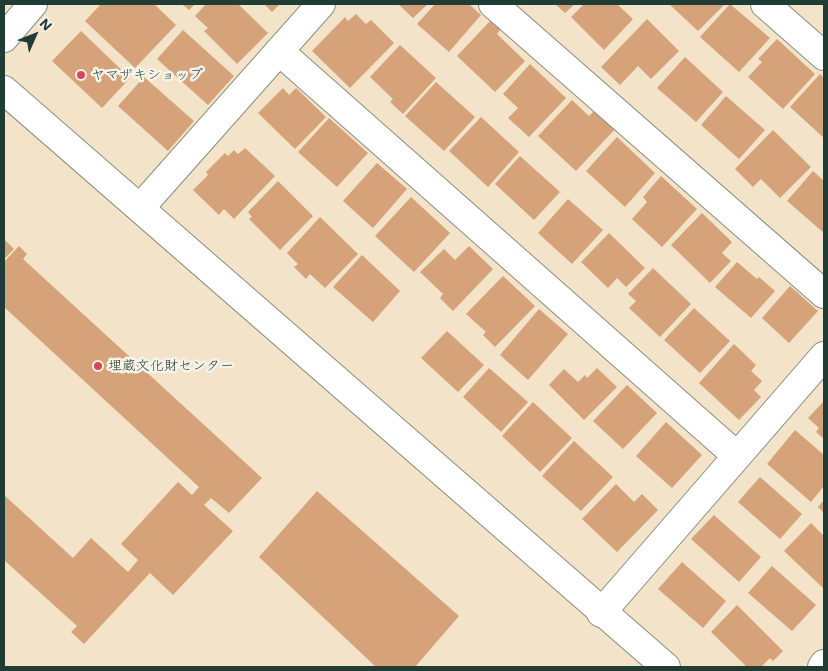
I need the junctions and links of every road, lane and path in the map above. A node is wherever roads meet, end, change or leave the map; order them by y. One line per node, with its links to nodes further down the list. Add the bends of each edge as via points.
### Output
1 (33, 4): 5 (street)
2 (320, 4): 6 (street)
3 (494, 4): 10 (street)
4 (765, 4): 7 (street)
5 (4, 38)
6 (279, 51): 9 (street); 12 (street)
7 (824, 56)
8 (4, 90): 9 (street)
9 (140, 208): 13 (street)
10 (824, 294)
11 (824, 356): 12 (street)
12 (737, 456): 13 (street)
13 (601, 613): 15 (street)
14 (824, 664): 16 (street)
15 (666, 667)
16 (822, 667)

